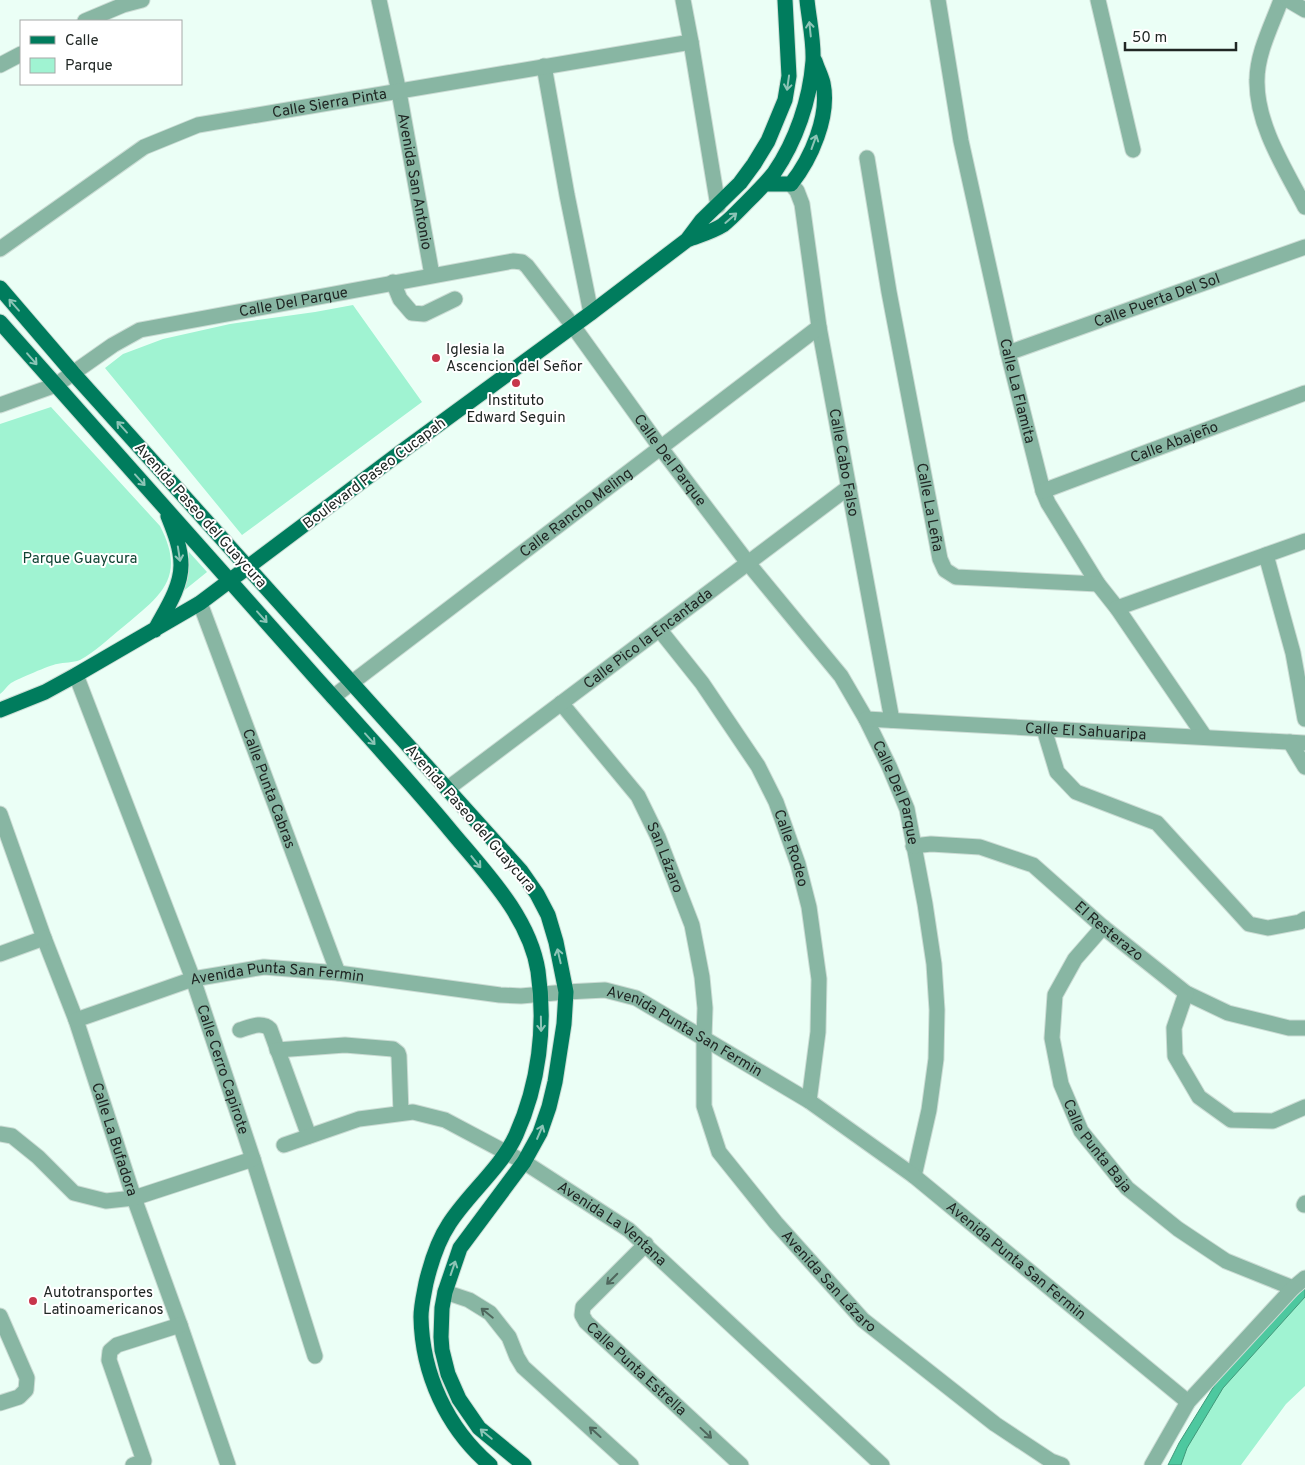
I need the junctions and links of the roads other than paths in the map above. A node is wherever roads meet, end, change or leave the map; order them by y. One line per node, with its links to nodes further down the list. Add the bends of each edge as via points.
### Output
1 (142, 0): 10 (street)
2 (379, 0): 18 (street, Avenida San Antonio)
3 (682, 0): 13 (street)
4 (785, 0): 23 (main road, one-way to 23, via 789,76 785,100 768,141 754,164)
5 (807, 0): 14 (main road, one-way to 5)
6 (938, 0): 36 (street, Calle La Flamita, via 961,140)
7 (1098, 0): 19 (street)
8 (1281, 0): 24 (street, via 1261,52 1257,79 1260,108 1277,153)
9 (1288, 0): 11 (street)
10 (122, 2): 12 (street)
11 (1305, 10)
12 (88, 20)
13 (692, 42): 17 (street, Calle Sierra Pinta); 23 (street)
14 (813, 54): 21 (main road, via 804,109 795,133); 22 (main road, one-way to 14, via 814,146 822,119 823,84)
15 (20, 55): 16 (street)
16 (0, 65)
17 (544, 66): 18 (street, Calle Sierra Pinta); 32 (street)
18 (399, 92): 27 (street, Calle Sierra Pinta, via 198,125 144,147); 28 (street, Avenida San Antonio)
19 (1134, 150)
20 (868, 158): 50 (street, Calle La Leña, via 889,292 940,559 945,570 956,577)
21 (765, 184): 22 (main road); 25 (main road, one-way to 21, via 723,225)
22 (791, 184): 35 (street, Calle Cabo Falso, via 802,204)
23 (718, 206): 25 (main road)
24 (1305, 207)
25 (687, 240): 32 (main road, Boulevard Paseo Cucapah)
26 (1305, 247): 36 (street, Calle Puerta Del Sol)
27 (0, 249)
28 (432, 275): 29 (street, Calle Del Parque); 34 (street, Calle Del Parque, via 522,262)
29 (394, 282): 31 (street, via 400,299 412,314 424,314); 37 (street, Calle Del Parque, via 140,330)
30 (0, 288): 37 (main road, Avenida Paseo del Guaycura, one-way to 30)
31 (455, 299)
32 (591, 313): 34 (main road, Boulevard Paseo Cucapah)
33 (0, 322): 38 (main road, Avenida Paseo del Guaycura, one-way to 38)
34 (573, 326): 41 (street, Calle Del Parque); 48 (main road, Boulevard Paseo Cucapah)
35 (819, 327): 41 (street, Calle Rancho Meling); 42 (street, Calle Cabo Falso)
36 (1008, 353): 43 (street, Calle La Flamita)
37 (73, 373): 38 (street, Calle Del Parque); 48 (main road, Avenida Paseo del Guaycura, one-way to 37)
38 (56, 385): 40 (street, Calle Del Parque); 44 (main road, Avenida Paseo del Guaycura, one-way to 44)
39 (1305, 393): 43 (street, Calle Abajeño)
40 (0, 405)
41 (660, 448): 47 (street, Calle Del Parque); 56 (street, Calle Rancho Meling)
42 (849, 486): 47 (street, Calle Pico la Encantada); 62 (street, Calle Cabo Falso)
43 (1043, 491): 50 (street, Calle La Flamita)
44 (164, 507): 49 (main road, Avenida Paseo del Guaycura); 54 (main road, one-way to 54, via 180,550 181,565 179,580)
45 (1305, 541): 46 (street)
46 (1266, 555): 52 (street); 61 (street, via 1293,653)
47 (748, 562): 53 (street, Calle Pico la Encantada); 60 (street, Calle Del Parque, via 841,676)
48 (248, 567): 49 (main road, Boulevard Paseo Cucapah); 56 (main road, Avenida Paseo del Guaycura)
49 (230, 581): 51 (main road, Boulevard Paseo Cucapah); 57 (main road, Avenida Paseo del Guaycura, one-way to 57)
50 (1098, 584): 52 (street, Calle La Flamita)
51 (200, 603): 54 (main road, Boulevard Paseo Cucapah); 74 (street, Calle Punta Cabras)
52 (1118, 608): 64 (street, Calle La Flamita)
53 (659, 629): 58 (street, Calle Pico la Encantada); 84 (street, Calle Rodeo, via 702,683 758,766 776,802 798,864 809,907 819,979 818,1032)
54 (155, 630): 55 (main road, Boulevard Paseo Cucapah)
55 (76, 675): 59 (main road, Boulevard Paseo Cucapah); 75 (street, Calle Cerro Capirote)
56 (352, 682): 57 (street, Calle Rancho Meling); 67 (main road, Avenida Paseo del Guaycura)
57 (333, 697): 78 (main road, Avenida Paseo del Guaycura, one-way to 78, via 414,787 503,894 530,941 538,968)
58 (561, 703): 67 (street, Calle Pico la Encantada); 82 (street, San Lázaro, via 638,796 658,837 692,925 702,977)
59 (0, 710)
60 (866, 719): 62 (street, Calle El Sahuaripa); 69 (street, Calle Del Parque, via 907,809)
61 (1305, 719)
62 (892, 720): 63 (street, Calle El Sahuaripa)
63 (1044, 729): 64 (street, Calle El Sahuaripa); 70 (street, via 1057,772 1076,792 1157,823 1249,924 1268,928)
64 (1205, 737): 65 (street, Calle El Sahuaripa)
65 (1298, 742): 66 (street)
66 (1305, 768)
67 (447, 789): 76 (main road, Avenida Paseo del Guaycura, one-way to 67, via 556,942 537,894 521,871)
68 (0, 814): 72 (street, Calle La Bufadora)
69 (914, 846): 71 (street, El Resterazo, via 980,847 1033,865); 93 (street, Calle Del Parque, via 934,964 937,1010 936,1059 929,1110)
70 (1305, 919)
71 (1103, 927): 77 (street, El Resterazo); 97 (street, Calle Punta Baja, via 1075,959 1055,995 1052,1038 1061,1084 1080,1130 1127,1188 1178,1229 1226,1261)
72 (44, 938): 73 (street); 79 (street, Calle La Bufadora)
73 (0, 954)
74 (338, 973): 75 (street, Avenida Punta San Fermin, via 264,967); 78 (street, Avenida Punta San Fermin, via 500,995)
75 (193, 979): 79 (street, Avenida Punta San Fermin); 91 (street, Calle Cerro Capirote)
76 (566, 992): 78 (street, Avenida Punta San Fermin); 82 (street, Avenida Punta San Fermin, via 605,990 636,998); 92 (main road, Avenida Paseo del Guaycura, one-way to 76, via 540,1133 555,1082)
77 (1186, 993): 80 (street, El Resterazo, via 1228,1013 1289,1028); 85 (street, via 1174,1028 1175,1056 1199,1097 1231,1120 1273,1121)
78 (540, 994): 90 (main road, Avenida Paseo del Guaycura, one-way to 90, via 542,1030 536,1074 515,1138)
79 (76, 1020): 94 (street, Calle La Bufadora)
80 (1305, 1028)
81 (240, 1030): 83 (street, via 266,1026)
82 (704, 1038): 84 (street, Avenida Punta San Fermin); 104 (street, Avenida San Lázaro, via 704,1106 719,1152 776,1223 863,1320 995,1424)
83 (277, 1050): 86 (street, via 345,1045 393,1049 399,1056); 88 (street)
84 (809, 1102): 93 (street, Avenida Punta San Fermin)
85 (1305, 1107)
86 (401, 1113): 88 (street, Avenida La Ventana, via 359,1119); 90 (street, Avenida La Ventana, via 413,1112 445,1120)
87 (0, 1134): 94 (street, via 12,1136 74,1193 106,1201)
88 (309, 1136): 89 (street, Avenida La Ventana)
89 (284, 1145)
90 (505, 1154): 92 (street, Avenida La Ventana); 107 (main road, Avenida Paseo del Guaycura, via 449,1223 430,1264 421,1317 425,1356 443,1408 471,1447)
91 (254, 1159): 94 (street); 101 (street, Calle Cerro Capirote)
92 (524, 1162): 95 (street, Avenida La Ventana); 98 (main road, Avenida Paseo del Guaycura, one-way to 92, via 460,1248)
93 (914, 1176): 102 (street, Avenida Punta San Fermin)
94 (134, 1198): 100 (street, Calle La Bufadora)
95 (646, 1244): 110 (street, Calle Punta Estrella, one-way to 110, via 583,1307 582,1315); 111 (street, Avenida La Ventana)
96 (1305, 1278): 97 (street)
97 (1293, 1288): 102 (street)
98 (445, 1292): 108 (main road, Avenida Paseo del Guaycura, one-way to 98, via 479,1428 458,1399 442,1350); 109 (street, one-way to 98, via 524,1367 509,1337 490,1313 469,1300)
99 (0, 1316): 103 (street, via 27,1378 26,1390 20,1397)
100 (180, 1325): 105 (street, via 110,1351 109,1360 144,1461); 106 (street, Calle La Bufadora)
101 (315, 1356)
102 (1188, 1402): 112 (street)
103 (0, 1403)
104 (1056, 1464)
105 (133, 1465)
106 (228, 1465)
107 (490, 1465)
108 (524, 1465)
109 (631, 1465)
110 (741, 1465)
111 (882, 1465)
112 (1152, 1465)

